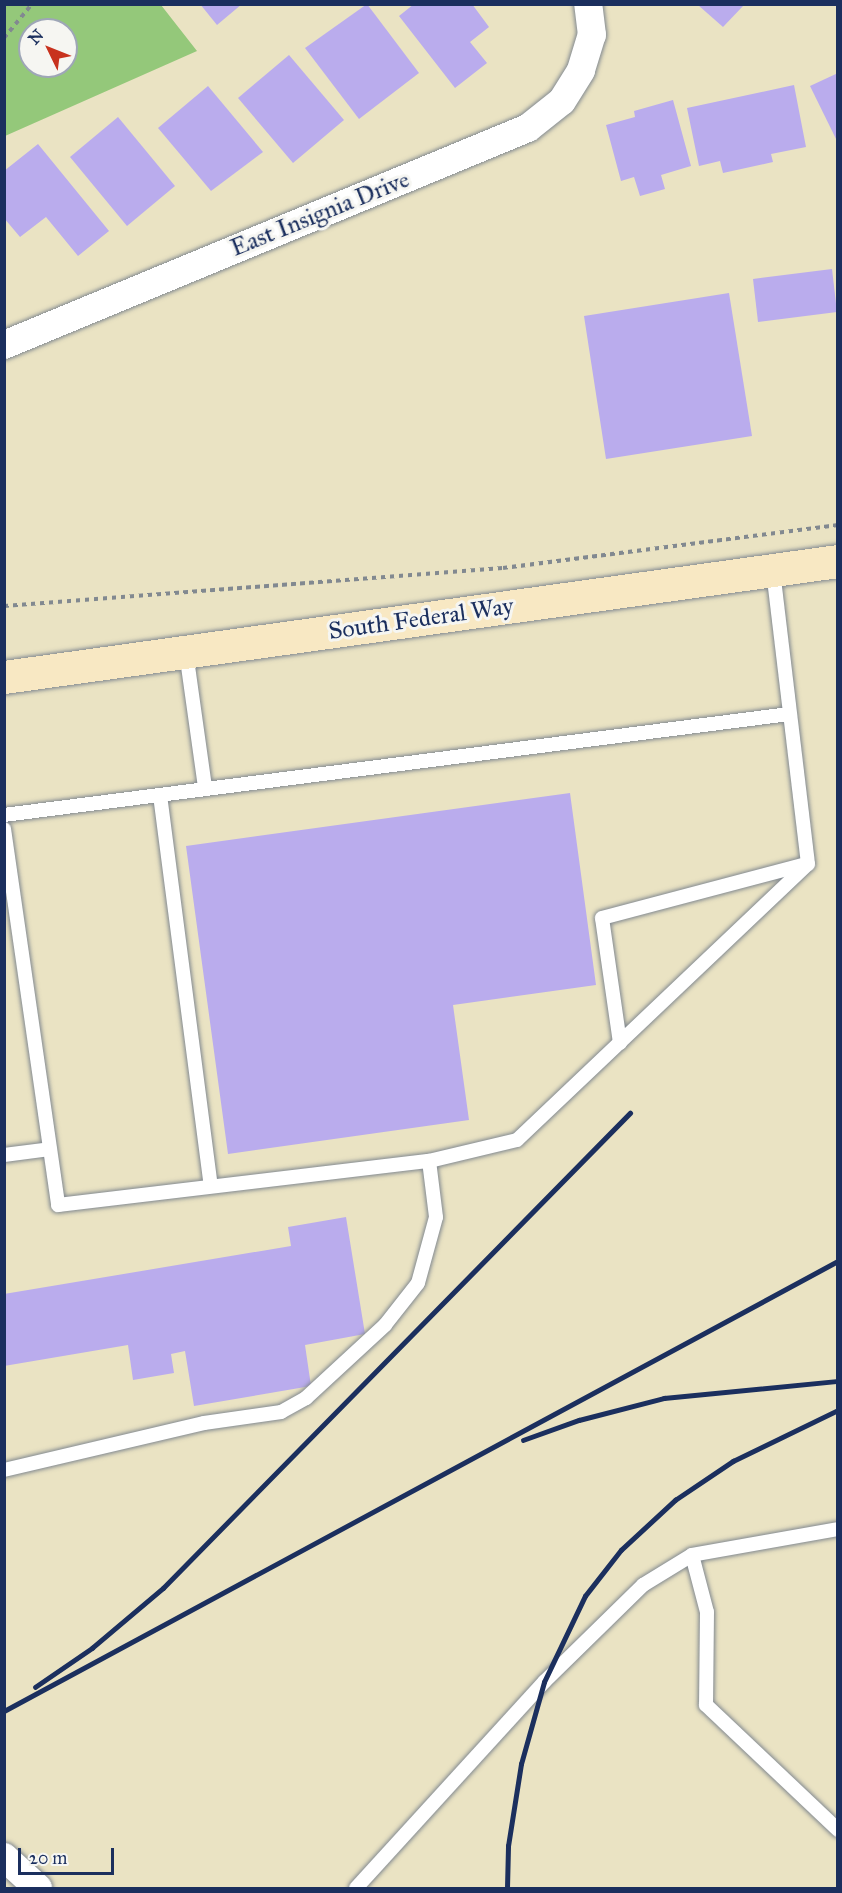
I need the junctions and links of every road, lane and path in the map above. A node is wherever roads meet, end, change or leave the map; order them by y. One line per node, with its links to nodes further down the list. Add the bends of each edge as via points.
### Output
1 (32, 4): 3 (path)
2 (588, 4): 4 (street, East Insignia Drive, via 592,35 581,70 562,101 528,128)
3 (4, 38)
4 (4, 345)
5 (837, 525): 8 (path, via 503,568)
6 (837, 561): 7 (main road, South Federal Way)
7 (773, 570): 9 (main road, South Federal Way); 11 (lane)
8 (4, 606)
9 (186, 652): 10 (main road, South Federal Way); 12 (lane)
10 (4, 677)
11 (789, 714): 12 (lane); 16 (lane)
12 (205, 789): 13 (lane)
13 (160, 795): 14 (lane); 21 (lane)
14 (4, 815)
15 (4, 829): 18 (lane)
16 (808, 864): 17 (lane); 17 (lane, via 602,918)
17 (620, 1042): 20 (lane, via 517,1140)
18 (50, 1149): 19 (lane); 21 (lane, via 58,1205)
19 (4, 1155)
20 (429, 1161): 21 (lane); 22 (lane, via 436,1217 418,1283 385,1325 306,1398 281,1412 204,1423)
21 (210, 1186)
22 (4, 1470)
23 (837, 1529): 24 (lane)
24 (692, 1555): 25 (lane, via 707,1612 706,1705); 28 (lane, via 643,1585 543,1682)
25 (837, 1830)
26 (4, 1857): 27 (street)
27 (38, 1888)
28 (356, 1888)

